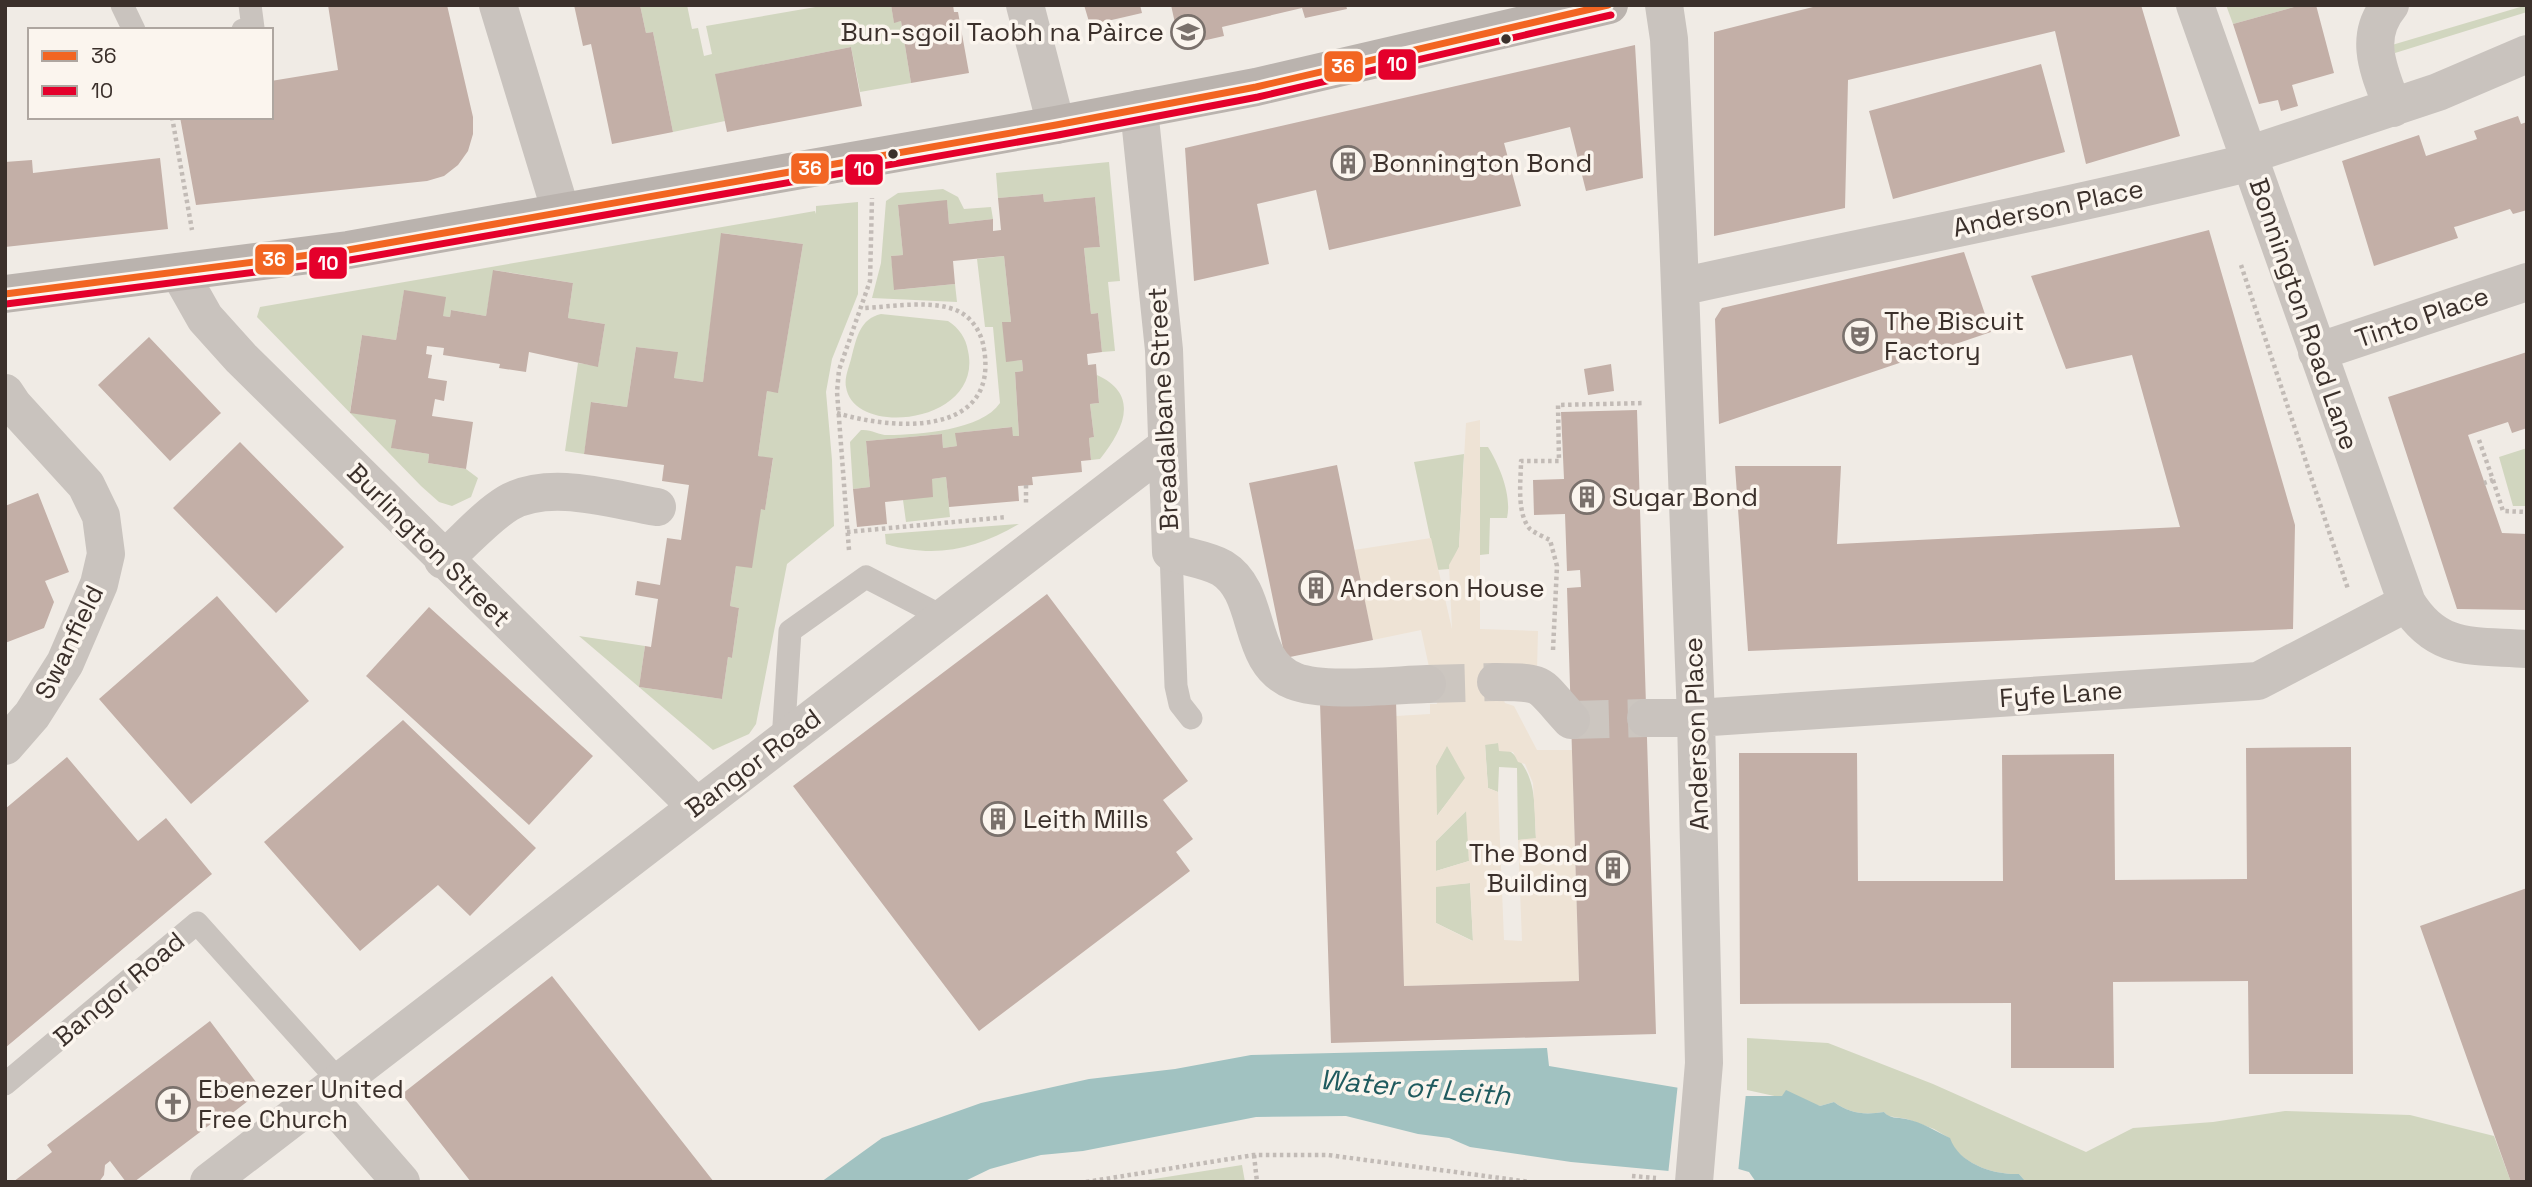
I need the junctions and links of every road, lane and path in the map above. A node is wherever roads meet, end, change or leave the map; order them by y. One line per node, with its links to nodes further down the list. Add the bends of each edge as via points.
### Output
1 (122, 5): 9 (lane)
2 (250, 5): 10 (lane)
3 (498, 5): 18 (street)
4 (1025, 5): 15 (street)
5 (1609, 5): 13 (main road, via 1270,84)
6 (1664, 5): 21 (street, Anderson Place)
7 (2195, 5): 16 (street, Bonnington Road Lane)
8 (2390, 5): 12 (street, via 2378,22 2374,45)
9 (133, 28)
10 (253, 28)
11 (2527, 54): 12 (street, Anderson Place)
12 (2393, 108): 16 (street, Anderson Place)
13 (1139, 109): 15 (main road); 30 (street, Breadalbane Street, via 1164,350)
14 (172, 119): 19 (path)
15 (1056, 125): 17 (main road)
16 (2249, 158): 21 (street, Anderson Place, via 2099,200); 24 (street, Bonnington Road Lane)
17 (866, 159): 18 (main road); 23 (path, via 873,202 873,246)
18 (561, 212): 19 (main road, via 348,250)
19 (189, 271): 22 (main road); 40 (street, Burlington Street, via 195,304 219,335)
20 (2527, 282): 24 (street, Tinto Place)
21 (1680, 287): 26 (street, Anderson Place)
22 (5, 293)
23 (862, 308): 27 (path, via 839,370); 27 (path, via 932,306 958,311 978,330 985,375 966,408 932,422 892,425)
24 (2317, 352): 42 (street, Bonnington Road Lane)
25 (5, 393): 28 (street, Swanfield)
26 (1684, 402): 45 (path, via 1558,405 1559,461 1521,461 1524,520 1550,540 1557,566); 50 (street, Anderson Place)
27 (838, 413): 38 (path)
28 (19, 432): 53 (street, Swanfield, via 86,485 101,516 106,554 99,584 65,663 32,715)
29 (2479, 440): 31 (path)
30 (1167, 446): 39 (street, Breadalbane Street); 43 (street, Bangor Road)
31 (2493, 480): 32 (path); 35 (path, via 2504,511)
32 (2484, 483)
33 (1026, 485): 36 (path)
34 (657, 507): 40 (street, via 572,494 526,496 508,503)
35 (2527, 512)
36 (1026, 515)
37 (1012, 517): 38 (path)
38 (847, 532): 41 (path)
39 (1171, 552): 47 (street, Breadalbane Street, via 1222,568 1235,582 1265,657 1291,680 1314,686); 48 (lane, via 1177,686 1180,704)
40 (443, 560): 54 (street, Burlington Street)
41 (854, 586): 43 (lane, via 866,578); 52 (lane, via 790,631)
42 (2412, 612): 44 (street, via 2434,636 2461,645); 50 (street, Fyfe Lane, via 2258,681)
43 (945, 618): 52 (street, Bangor Road)
44 (2527, 649)
45 (1553, 654)
46 (1496, 682): 51 (street, via 1535,682)
47 (1427, 684)
48 (1191, 718)
49 (1646, 718): 50 (street, Fyfe Lane)
50 (1696, 718): 59 (street, Anderson Place, via 1704,1063)
51 (1571, 720)
52 (783, 741): 54 (street, Bangor Road)
53 (5, 746)
54 (695, 805): 56 (street, Bangor Road)
55 (5, 1084): 56 (lane, Bangor Road, via 197,923)
56 (333, 1088): 60 (street, Bangor Road); 61 (street)
57 (1254, 1155): 62 (path); 63 (path); 64 (path, via 1328,1155)
58 (1632, 1175): 59 (path)
59 (1681, 1181)
60 (209, 1182)
61 (401, 1182)
62 (1086, 1182)
63 (1257, 1182)
64 (1530, 1182)

